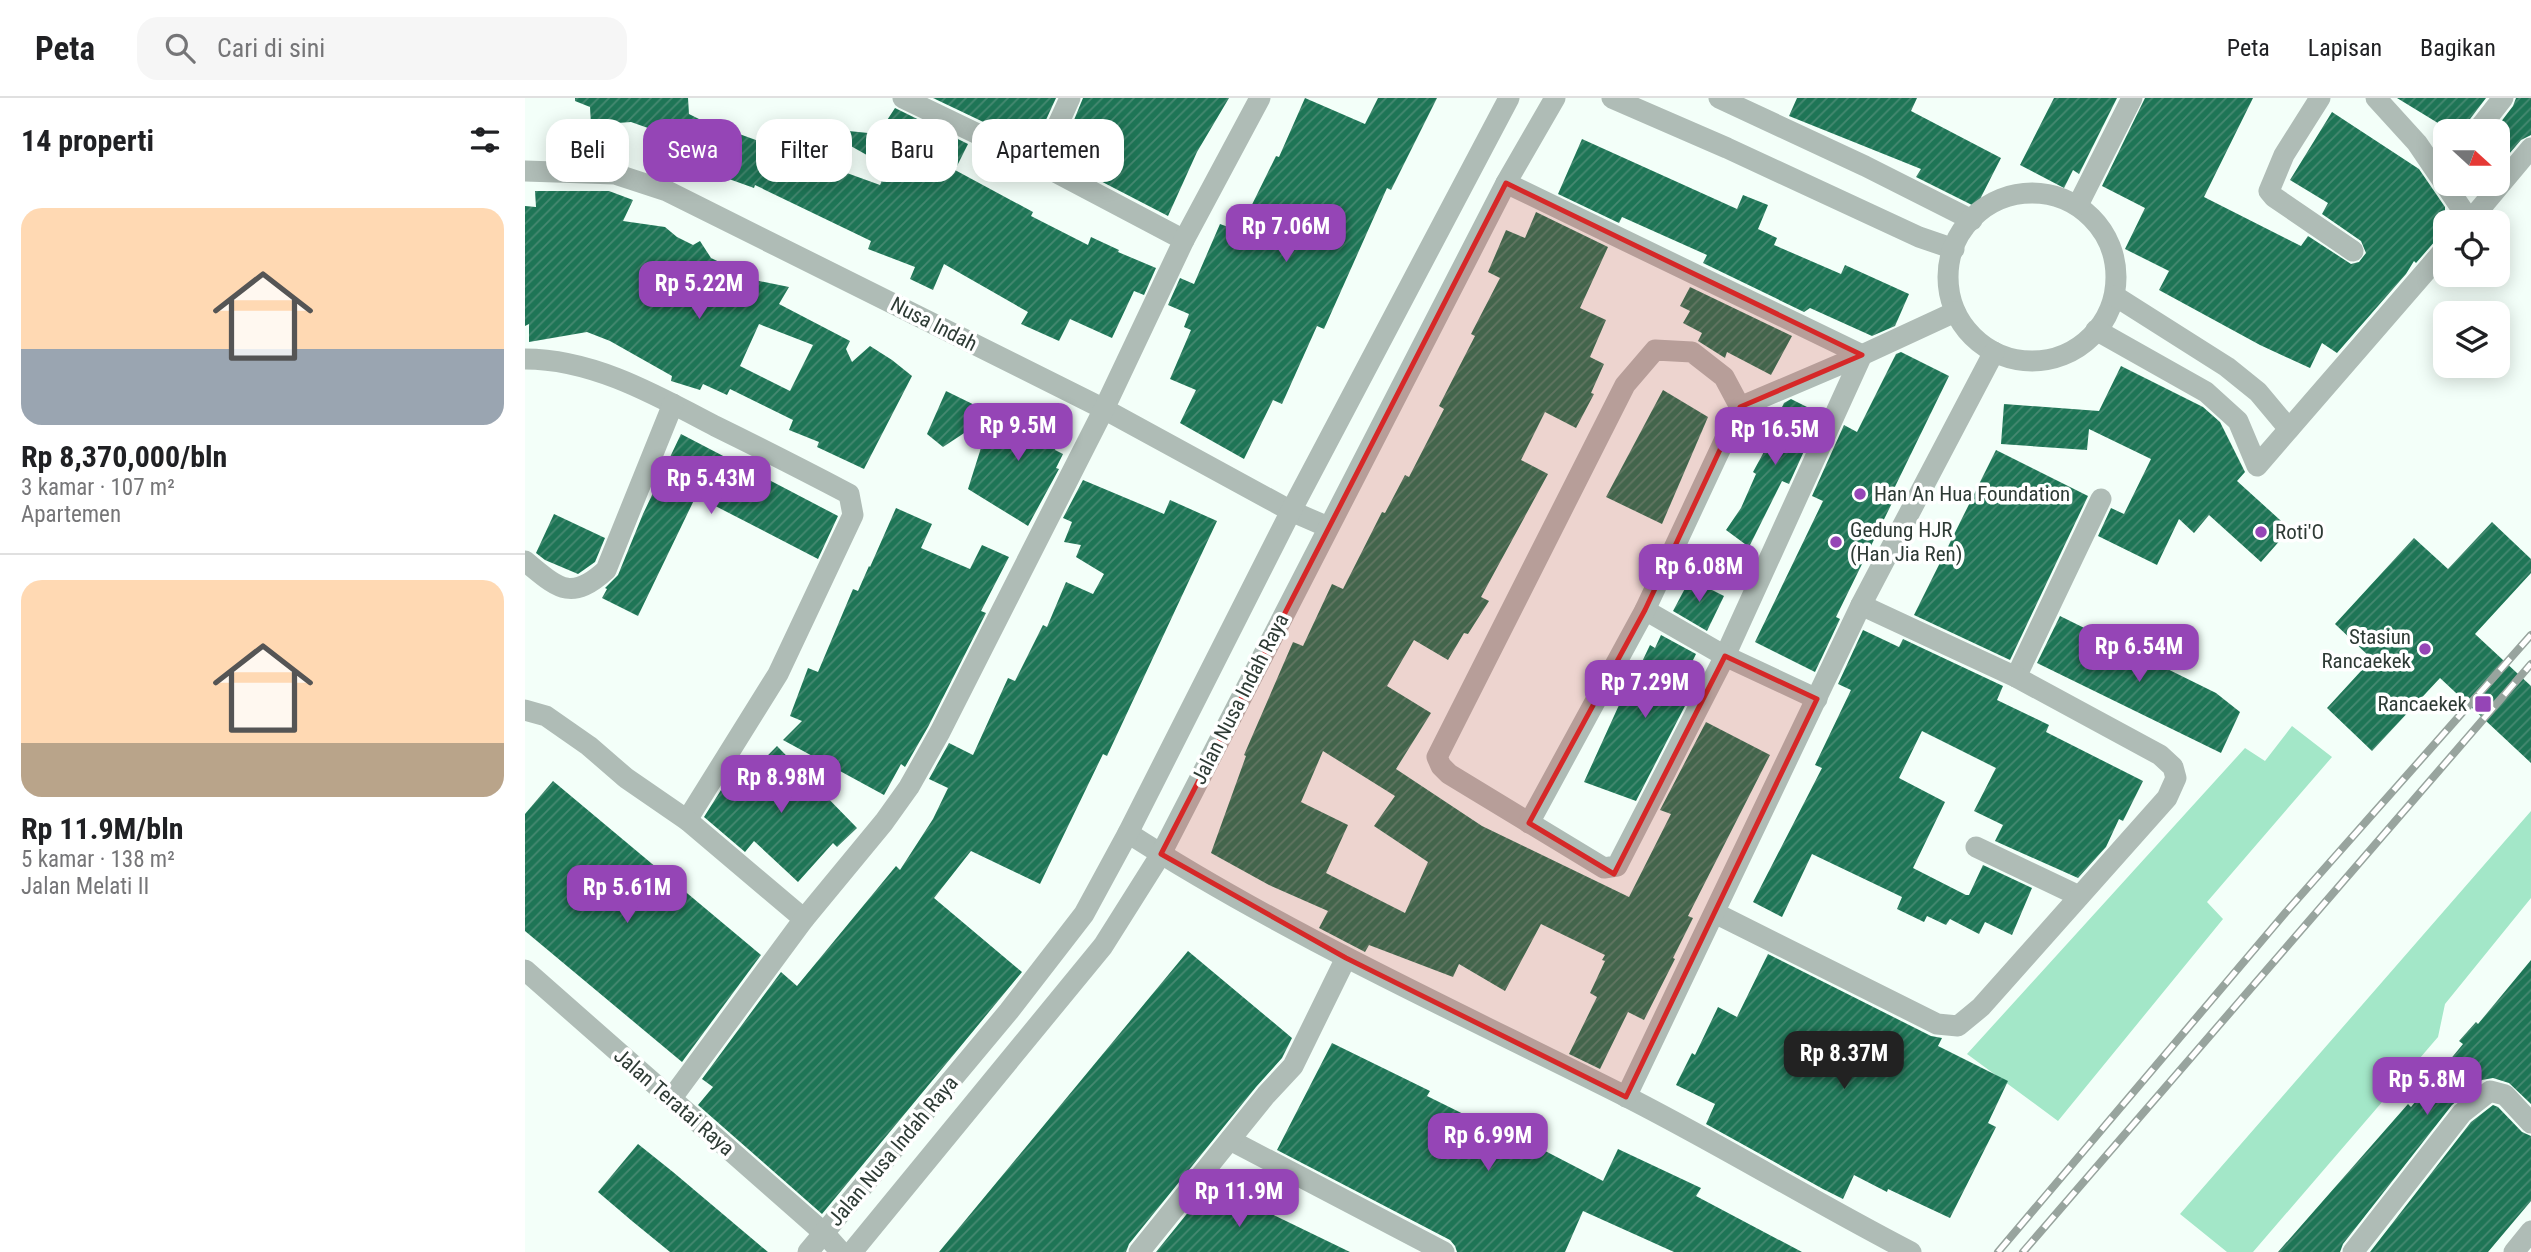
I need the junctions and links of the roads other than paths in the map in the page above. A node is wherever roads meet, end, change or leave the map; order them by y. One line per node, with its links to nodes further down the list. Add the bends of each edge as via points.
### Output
1 (903, 98): 14 (street)
2 (1070, 98): 12 (street)
3 (1260, 98): 23 (street)
4 (1509, 98): 38 (street, Jalan Nusa Indah Raya)
5 (1555, 98): 19 (street, Jalan Nusa Indah Raya)
6 (1612, 98): 24 (street)
7 (1719, 98): 22 (street)
8 (2132, 98): 20 (street)
9 (2320, 98): 25 (street, via 2284,155 2269,191)
10 (2376, 98): 16 (street)
11 (2503, 98): 13 (street)
12 (1060, 119)
13 (2486, 119)
14 (972, 131)
15 (2531, 148): 21 (street)
16 (2433, 163)
17 (525, 171): 35 (street, Nusa Indah, via 615,174 667,191)
18 (1074, 182): 23 (street)
19 (1506, 183): 31 (street); 39 (street, Jalan Nusa Indah Raya)
20 (2078, 205): 22 (street, via 2055,195 2031,192 2007,196); 27 (street, via 2096,221 2116,265)
21 (2479, 210)
22 (1972, 220): 24 (street)
23 (1184, 240): 35 (street)
24 (1954, 249): 28 (street, via 1948,284)
25 (2353, 251)
26 (2433, 263): 36 (street)
27 (2115, 296): 29 (street); 36 (street, via 2227,367 2258,392)
28 (1955, 312): 30 (street, via 1971,335); 31 (street)
29 (2096, 330): 30 (street, via 2077,348 2050,359 2022,361); 36 (street, via 2206,392 2238,421 2256,466)
30 (1994, 352): 41 (street)
31 (1862, 355): 34 (street); 43 (street)
32 (525, 359): 33 (street, via 587,366)
33 (673, 404): 40 (street, via 606,570 583,588 557,587); 47 (street, via 849,494 853,516 778,674)
34 (1740, 407): 42 (street); 48 (street, via 1724,377 1692,352 1655,350 1625,385 1437,757 1449,774)
35 (1104, 409): 38 (street, Nusa Indah); 54 (street, via 909,787)
36 (2289, 429)
37 (2101, 499): 44 (street)
38 (1291, 511): 39 (street, Nusa Indah); 49 (street, Jalan Nusa Indah Raya)
39 (1328, 527): 51 (street, Jalan Nusa Indah Raya)
40 (525, 561)
41 (1861, 605): 44 (street); 45 (street)
42 (1645, 610): 43 (street); 48 (street)
43 (1725, 656): 45 (street); 48 (street, via 1617,866 1604,868)
44 (2016, 677): 52 (street, via 2160,755 2173,767 2176,778 2167,798)
45 (1818, 699): 53 (street)
46 (525, 710): 47 (street, via 546,716)
47 (687, 820): 54 (street)
48 (1529, 822)
49 (1128, 833): 51 (street); 62 (street, Jalan Nusa Indah Raya, via 1084,915)
50 (1976, 847): 52 (street)
51 (1161, 854): 55 (street); 65 (street, Jalan Nusa Indah Raya, via 1103,946)
52 (2079, 896): 53 (street, via 1982,1007 1958,1026 1937,1024)
53 (1715, 913): 57 (street)
54 (804, 919): 58 (street)
55 (1346, 958): 57 (street); 60 (street, via 1293,1066)
56 (525, 970): 58 (street, Jalan Teratai Raya)
57 (1626, 1097): 68 (street)
58 (671, 1099): 62 (street, Jalan Teratai Raya)
59 (2531, 1123): 69 (street, via 2505,1095 2490,1091 2462,1113)
60 (1230, 1140): 66 (street); 67 (street)
61 (2531, 1231): 70 (street)
62 (824, 1233): 63 (street, Jalan Nusa Indah Raya); 64 (street, Jalan Teratai Raya)
63 (808, 1252)
64 (841, 1252)
65 (852, 1252)
66 (1139, 1252)
67 (1444, 1252)
68 (1910, 1252)
69 (2353, 1252)
70 (2514, 1252)

